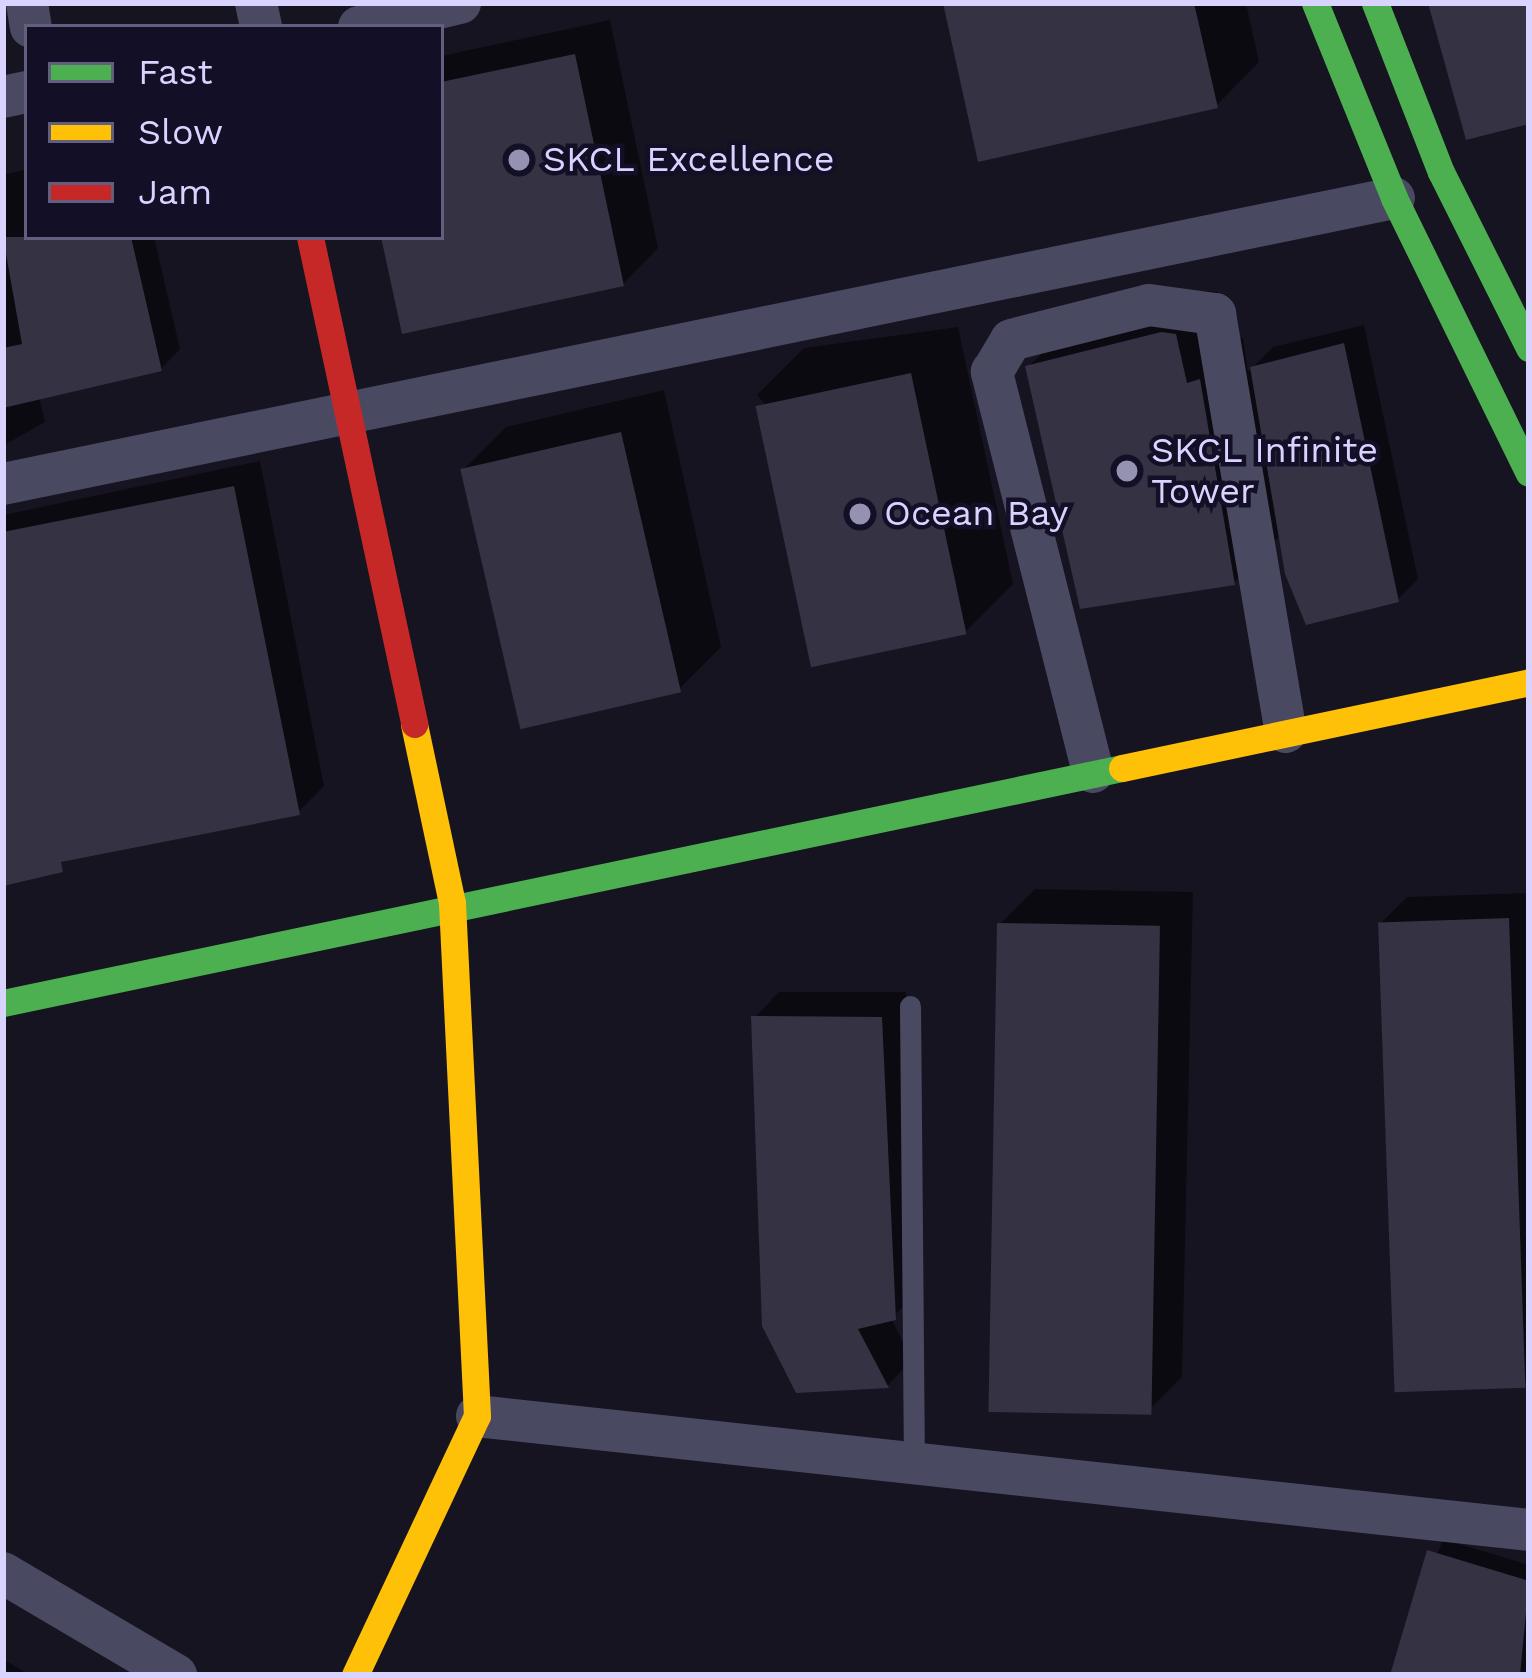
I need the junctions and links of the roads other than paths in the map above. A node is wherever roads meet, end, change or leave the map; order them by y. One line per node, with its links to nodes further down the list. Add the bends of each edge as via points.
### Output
1 (460, 3): 4 (street)
2 (1315, 3): 5 (street)
3 (1375, 3): 7 (street, via 1441,172)
4 (372, 24)
5 (1394, 198): 8 (street); 9 (street)
6 (311, 240): 8 (street)
7 (1529, 348)
8 (350, 411): 10 (street); 14 (street)
9 (1529, 473)
10 (3, 484)
11 (1529, 682): 12 (street)
12 (1286, 732): 13 (street); 13 (street, via 1214,314 1149,305 1011,340 992,372)
13 (1093, 772): 14 (street)
14 (452, 903): 15 (street); 17 (street)
15 (3, 1003)
16 (910, 1006): 18 (lane)
17 (476, 1416): 18 (street); 22 (street)
18 (914, 1464): 19 (street)
19 (1529, 1531)
20 (3, 1573): 21 (street)
21 (176, 1675)
22 (355, 1675)

